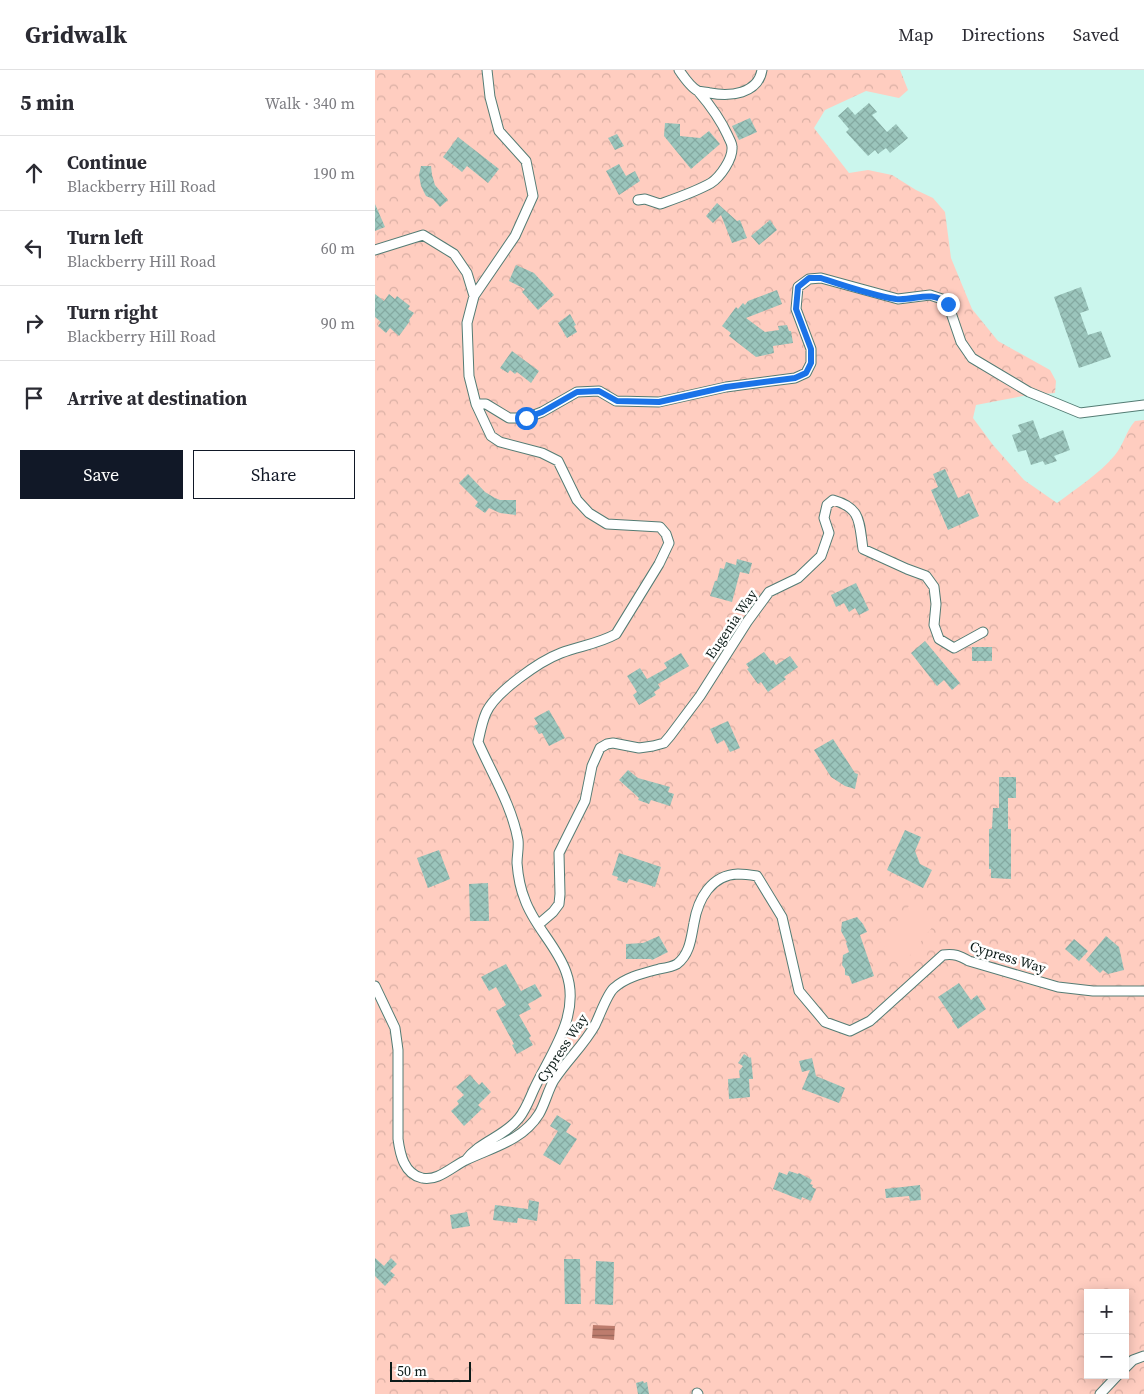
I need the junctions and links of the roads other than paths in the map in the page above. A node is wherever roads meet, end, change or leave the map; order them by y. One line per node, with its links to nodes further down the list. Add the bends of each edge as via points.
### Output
1 (487, 70): 7 (street, via 499,131 526,161 533,196 515,236)
2 (679, 70): 4 (street)
3 (762, 70): 4 (street, via 752,88 738,93)
4 (697, 91): 5 (street, via 711,105 723,126 732,147 730,158 712,182 660,204)
5 (638, 200)
6 (375, 250): 7 (street, via 423,235 454,254 467,273)
7 (474, 296): 8 (street, via 467,323 469,376)
8 (476, 404): 9 (street, via 486,404 509,418 526,418 577,392 599,391 617,401 659,402 726,387 795,378 806,373 811,363 811,349 796,309 798,287 809,278 821,278 898,299 930,295 942,299 948,304 961,342 972,358 1029,392 1081,413); 11 (street, via 491,436 500,442 542,453 557,462 577,500 589,513 607,524 660,527 669,543 616,634 560,653 533,667 506,688 486,712 478,742 512,817 518,842 519,883)
9 (1144, 405)
10 (983, 632): 11 (street, Eugenia Way, via 954,648 939,639 934,625 934,587 926,576 863,549 859,519 851,507 833,500 827,505 824,518 829,533 821,556 798,578 769,592 671,736 664,743 653,746 639,748 607,744 601,748 592,766 585,801 559,853 559,904)
11 (539, 924): 14 (street, via 567,974 570,1011 528,1105 518,1120 474,1150)
12 (375, 986): 14 (street, Cypress Way, via 395,1028 398,1139 403,1162 420,1178 431,1179)
13 (1144, 991): 14 (street, Cypress Way, via 1058,987 950,954 943,955 870,1021 850,1030 825,1022 799,992 782,917 757,876 729,876 710,885 704,893 684,958 675,966 639,974 613,988 594,1026 553,1082 527,1130)
14 (466, 1160)
15 (1144, 1356): 16 (street)
16 (1129, 1364)
17 (1114, 1379): 18 (street)
18 (1100, 1394)

